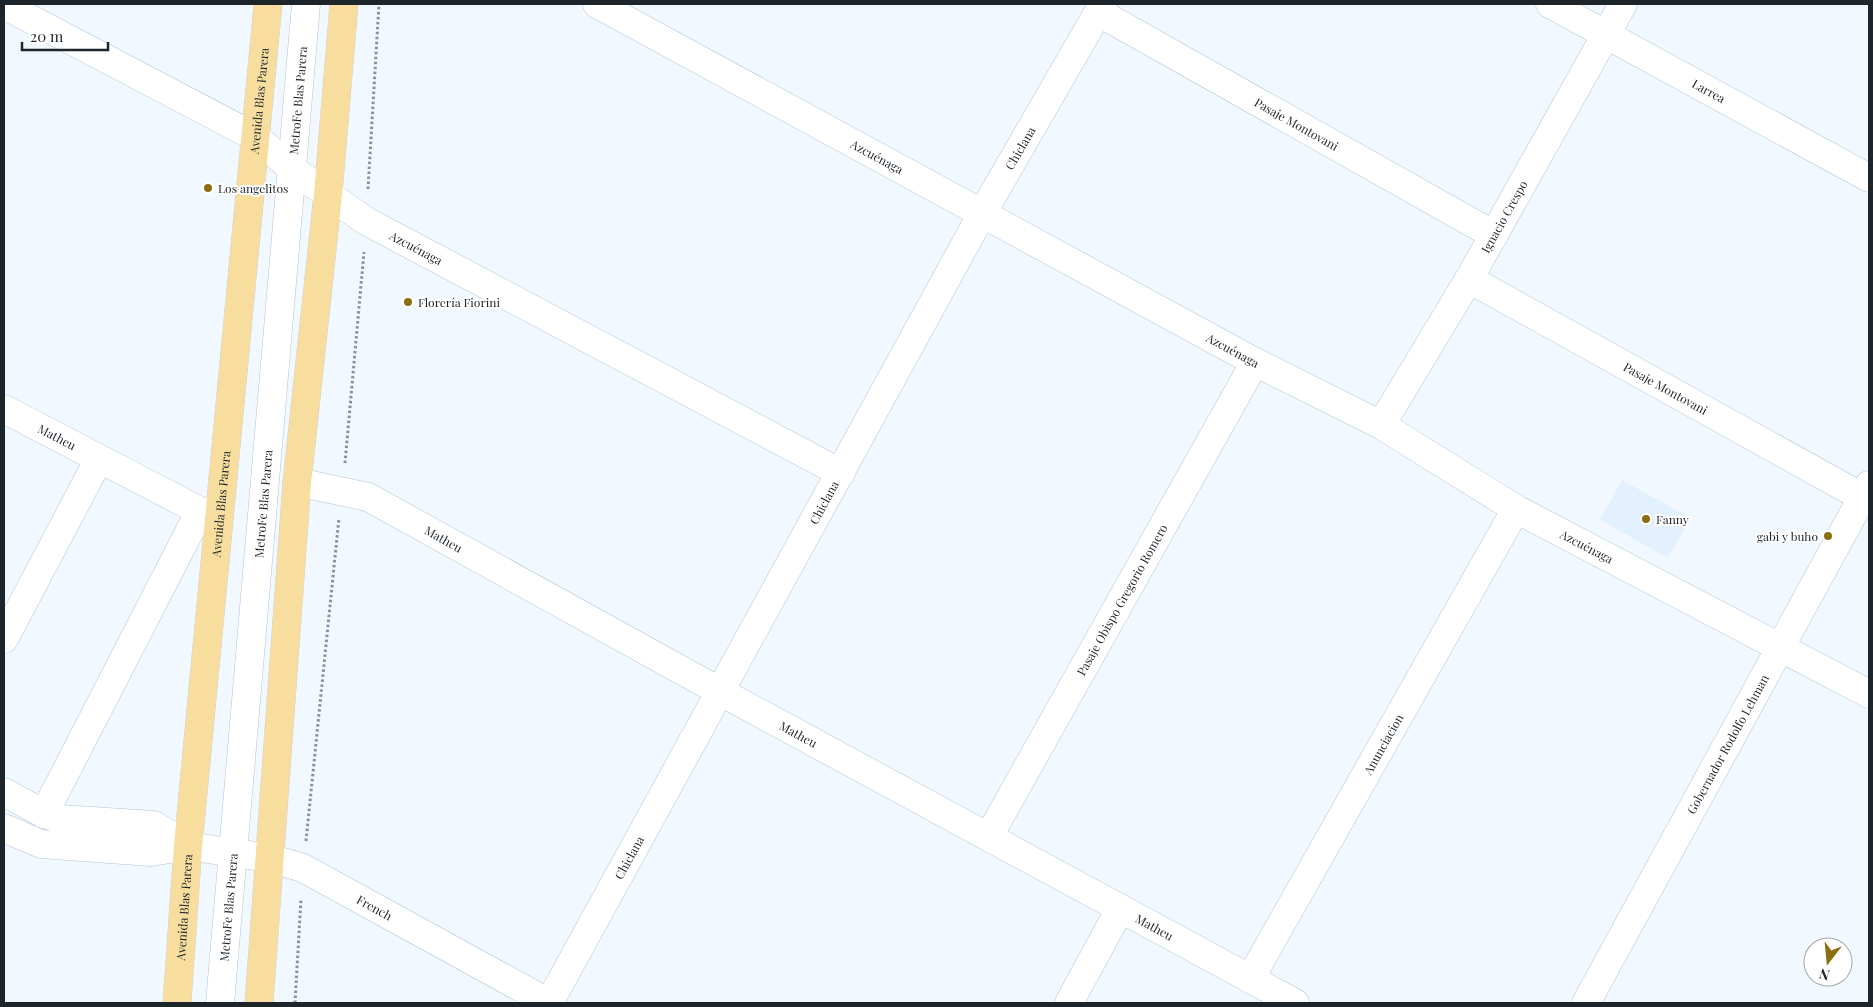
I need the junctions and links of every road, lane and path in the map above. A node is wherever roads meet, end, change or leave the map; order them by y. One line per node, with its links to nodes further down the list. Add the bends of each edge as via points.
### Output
1 (268, 4): 10 (main road, Avenida Blas Parera)
2 (306, 4): 11 (street, MetroFe Blas Parera)
3 (344, 4): 13 (main road)
4 (597, 4): 14 (street, Azcuénaga)
5 (1550, 4): 9 (street, Larrea)
6 (1624, 4): 9 (street, Ignacio Crespo)
7 (4, 5): 10 (street, Azcuénaga)
8 (1101, 8): 14 (street, Chiclana); 15 (street, Pasaje Montovani)
9 (1607, 35): 12 (street, Larrea); 15 (street, Ignacio Crespo)
10 (257, 138): 11 (street, Azcuénaga); 25 (main road, Avenida Blas Parera)
11 (292, 169): 13 (street, Azcuénaga); 35 (street, MetroFe Blas Parera)
12 (1869, 178)
13 (328, 194): 21 (street, Azcuénaga, via 366,221); 22 (main road)
14 (983, 212): 17 (street, Azcuénaga); 21 (street, Chiclana)
15 (1494, 235): 16 (street, Ignacio Crespo)
16 (1469, 279): 19 (street, Ignacio Crespo); 23 (street, Pasaje Montovani)
17 (1255, 362): 19 (street, Azcuénaga); 33 (street, Pasaje Obispo Gregorio Romero)
18 (4, 409): 20 (street, Matheu)
19 (1381, 425): 24 (street, Azcuénaga)
20 (98, 459): 25 (street, Matheu); 26 (street)
21 (841, 473): 28 (street, Chiclana)
22 (297, 482): 28 (street, Matheu, via 368,497); 36 (main road)
23 (1866, 491): 27 (street, Gobernador Rodolfo Lehman)
24 (1516, 509): 27 (street, Azcuénaga); 38 (street, Anunciacion)
25 (209, 512): 31 (street); 34 (main road, Avenida Blas Parera)
26 (4, 639)
27 (1782, 646): 29 (street, Azcuénaga); 45 (street, Gobernador Rodolfo Lehman)
28 (719, 691): 33 (street, Matheu); 42 (street, Chiclana)
29 (1869, 694)
30 (4, 792): 31 (street, French)
31 (44, 814): 34 (street, French, via 60,819 154,825)
32 (4, 828): 34 (street, French, via 41,844 151,852)
33 (989, 836): 37 (street, Matheu)
34 (188, 846): 35 (street, French); 39 (main road, Avenida Blas Parera)
35 (231, 853): 36 (street, French); 40 (street, MetroFe Blas Parera)
36 (269, 858): 41 (main road); 42 (street, French, via 303,868)
37 (1120, 910): 38 (street, Matheu); 43 (street)
38 (1250, 979): 44 (street, Matheu)
39 (177, 1003)
40 (220, 1003)
41 (259, 1003)
42 (549, 1003)
43 (1070, 1003)
44 (1295, 1003)
45 (1586, 1003)

